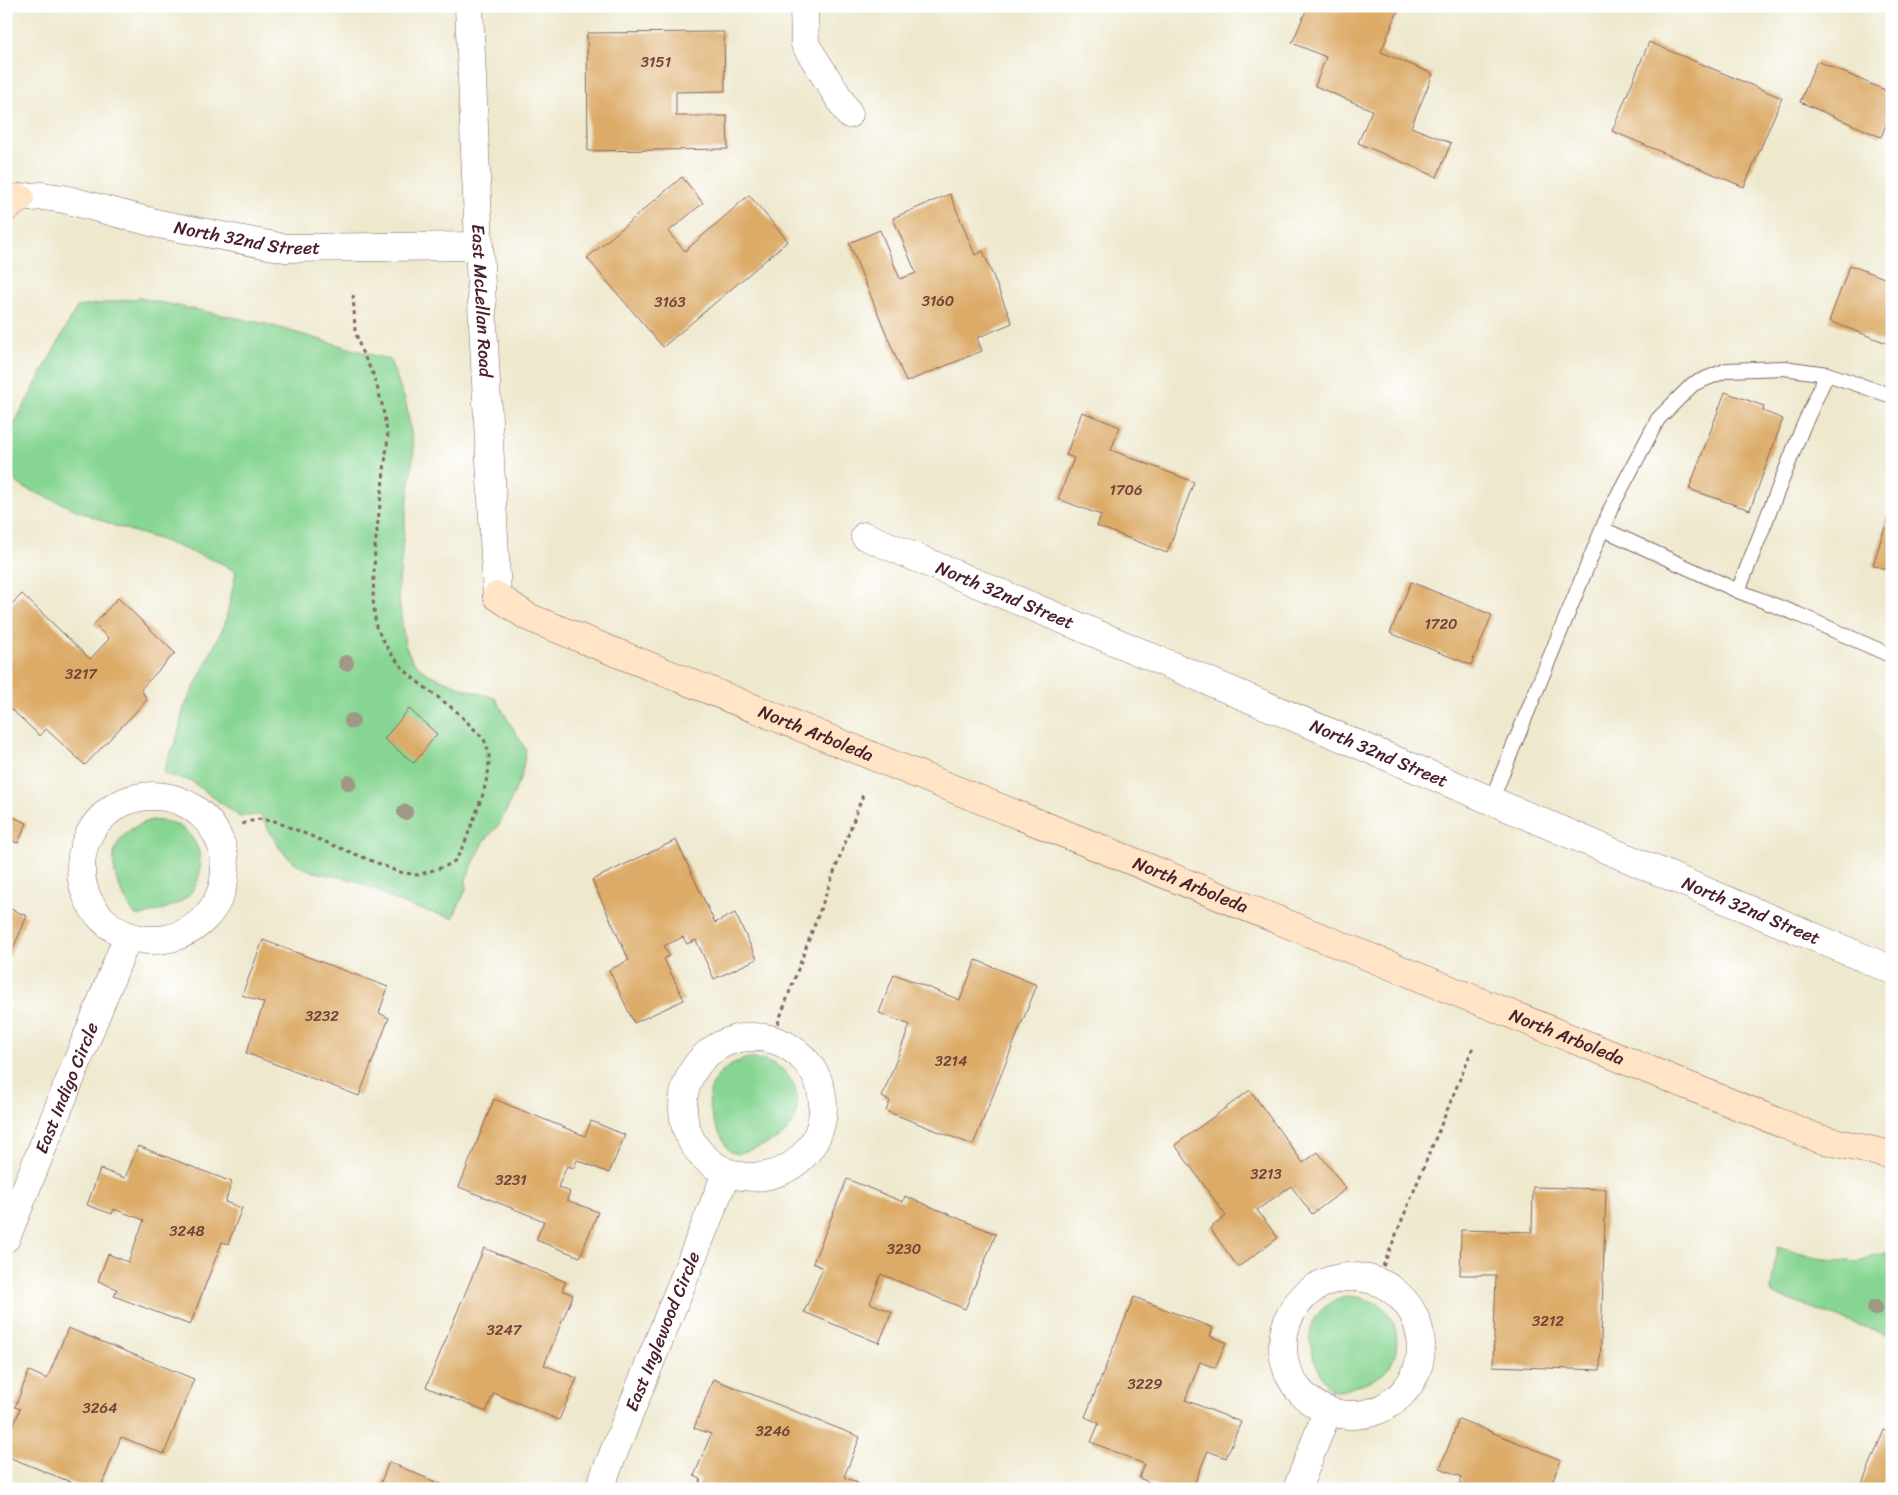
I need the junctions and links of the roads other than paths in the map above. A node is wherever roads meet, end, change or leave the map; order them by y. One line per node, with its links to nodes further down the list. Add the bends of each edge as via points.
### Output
1 (469, 6): 5 (street, East McLellan Road)
2 (804, 6): 3 (street, via 805,44)
3 (849, 114)
4 (13, 203): 5 (street, North 32nd Street, via 42,196 64,199 159,224 285,248)
5 (478, 246): 11 (street, East McLellan Road)
6 (1827, 374): 7 (lane); 8 (lane, via 1784,368 1727,370 1693,384 1658,419); 10 (lane)
7 (1892, 396)
8 (1603, 529): 10 (lane); 13 (lane)
9 (865, 536): 13 (street, North 32nd Street)
10 (1738, 592): 12 (lane)
11 (497, 596): 16 (street, North Arboleda, via 528,617 1820,1139)
12 (1892, 656)
13 (1491, 801): 15 (street, North 32nd Street)
14 (128, 936): 14 (street, via 152,940 177,937 199,925 215,906 224,883 225,860 219,838 207,820 189,805 168,797 146,796 124,802 105,815 91,832 82,855 82,880 90,904 106,923); 18 (street, East Indigo Circle)
15 (1892, 970)
16 (1892, 1155)
17 (726, 1174): 17 (street, via 745,1178 769,1176 790,1167 807,1152 818,1131 823,1108 819,1086 809,1065 792,1049 772,1039 749,1037 726,1042 707,1054 692,1072 684,1094 683,1117 690,1139 704,1158); 20 (street, East Inglewood Circle)
18 (6, 1238)
19 (1327, 1412): 19 (street, via 1306,1399 1292,1382 1284,1362 1282,1340 1288,1319 1299,1300 1316,1286 1350,1276 1377,1281 1401,1296 1415,1315 1421,1338 1420,1363 1410,1385 1393,1402 1372,1413 1348,1416); 21 (street)
20 (599, 1489)
21 (1297, 1489)

